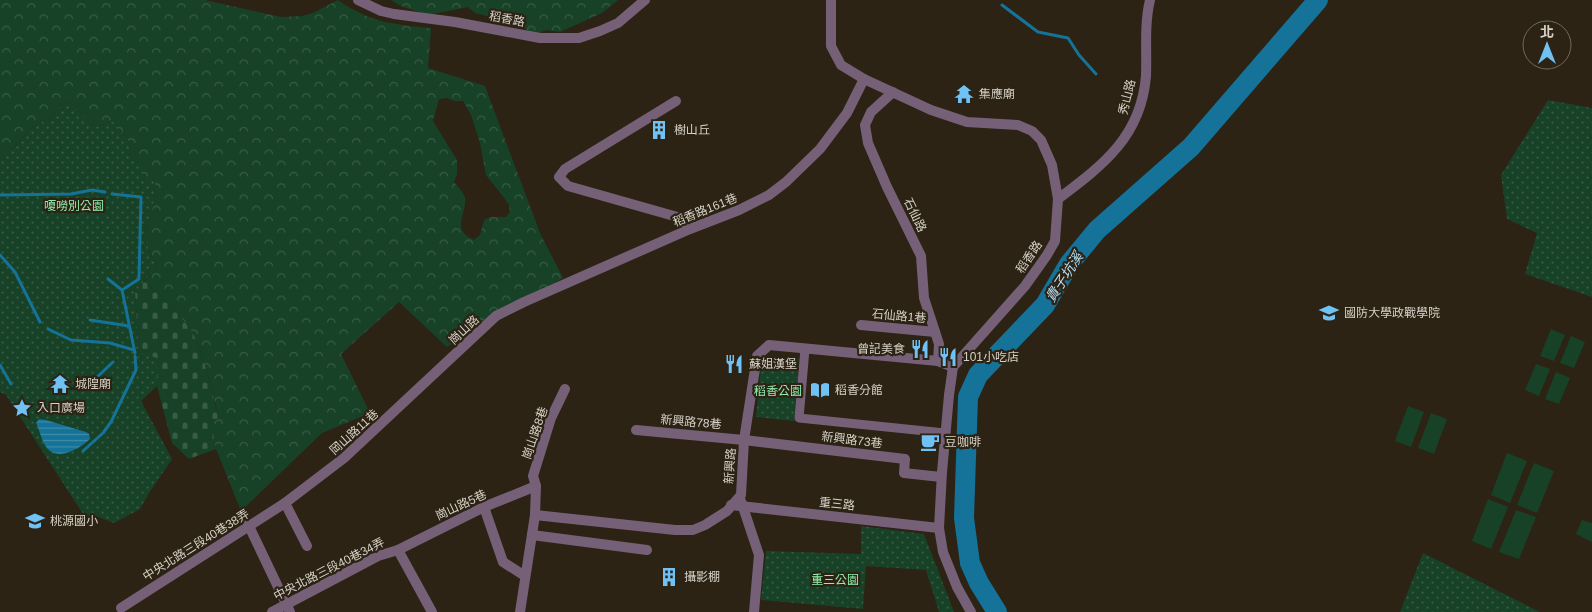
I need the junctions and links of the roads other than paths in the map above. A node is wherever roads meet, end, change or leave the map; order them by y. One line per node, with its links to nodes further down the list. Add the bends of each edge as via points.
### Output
1 (358, 0): 2 (street, 稻香路, via 394,14 540,38 579,38 618,23)
2 (645, 0)
3 (831, 0): 5 (street, 稻香路, via 831,46 841,65)
4 (1150, 0): 8 (street, 秀山路, via 1146,77 1133,124 1106,162)
5 (864, 79): 6 (street, 稻香路); 9 (street, 稻香路161巷, via 848,113 820,149 786,182 739,210)
6 (893, 92): 8 (street, 稻香路, via 967,122 1018,125 1032,131 1048,153); 12 (street, 石仙路, via 871,112 865,125 868,143 921,256 924,298)
7 (676, 101): 9 (street, via 565,169 559,178 568,186 681,218)
8 (1058, 199): 15 (street, 稻香路, via 1055,241 1047,255 1025,286)
9 (690, 229): 10 (street, 稻香路161巷)
10 (513, 309): 16 (street, 崗山路, via 496,316)
11 (861, 325): 12 (street, 石仙路1巷)
12 (935, 332): 14 (street, 石仙路, via 939,344)
13 (805, 349): 14 (street, 新興路); 19 (street, via 799,418); 20 (street, 新興路, via 769,345 757,356)
14 (938, 361): 15 (street, 新興路)
15 (953, 368): 19 (street)
16 (436, 374): 23 (street, 岡山路11巷, via 344,458)
17 (565, 389): 22 (street, 崗山路8巷, via 551,418 533,476)
18 (636, 430): 20 (street, 新興路78巷)
19 (945, 433): 21 (street)
20 (744, 440): 21 (street, 新興路73巷, via 905,459 904,473); 24 (street, 新興路)
21 (941, 477): 28 (street)
22 (536, 486): 25 (street, 崗山路5巷); 26 (street, 崗山路8巷)
23 (285, 503): 27 (street, 中央北路三段40巷38弄); 30 (street)
24 (737, 506): 26 (street, 新興路, via 693,530); 28 (street, 重三路); 39 (street, via 759,555)
25 (484, 507): 31 (street, 崗山路5巷); 33 (street, via 503,562)
26 (535, 515): 29 (street)
27 (248, 525): 34 (street, 中央北路三段40巷38弄); 35 (street)
28 (939, 528): 40 (street, via 943,552)
29 (532, 535): 32 (street); 33 (street)
30 (307, 546)
31 (398, 550): 35 (street, 中央北路三段40巷34弄, via 378,556); 37 (street)
32 (647, 550)
33 (525, 576): 38 (street)
34 (121, 608)
35 (288, 609): 36 (street, 中央北路三段40巷34弄)
36 (272, 612)
37 (432, 612)
38 (520, 612)
39 (754, 612)
40 (971, 612)

